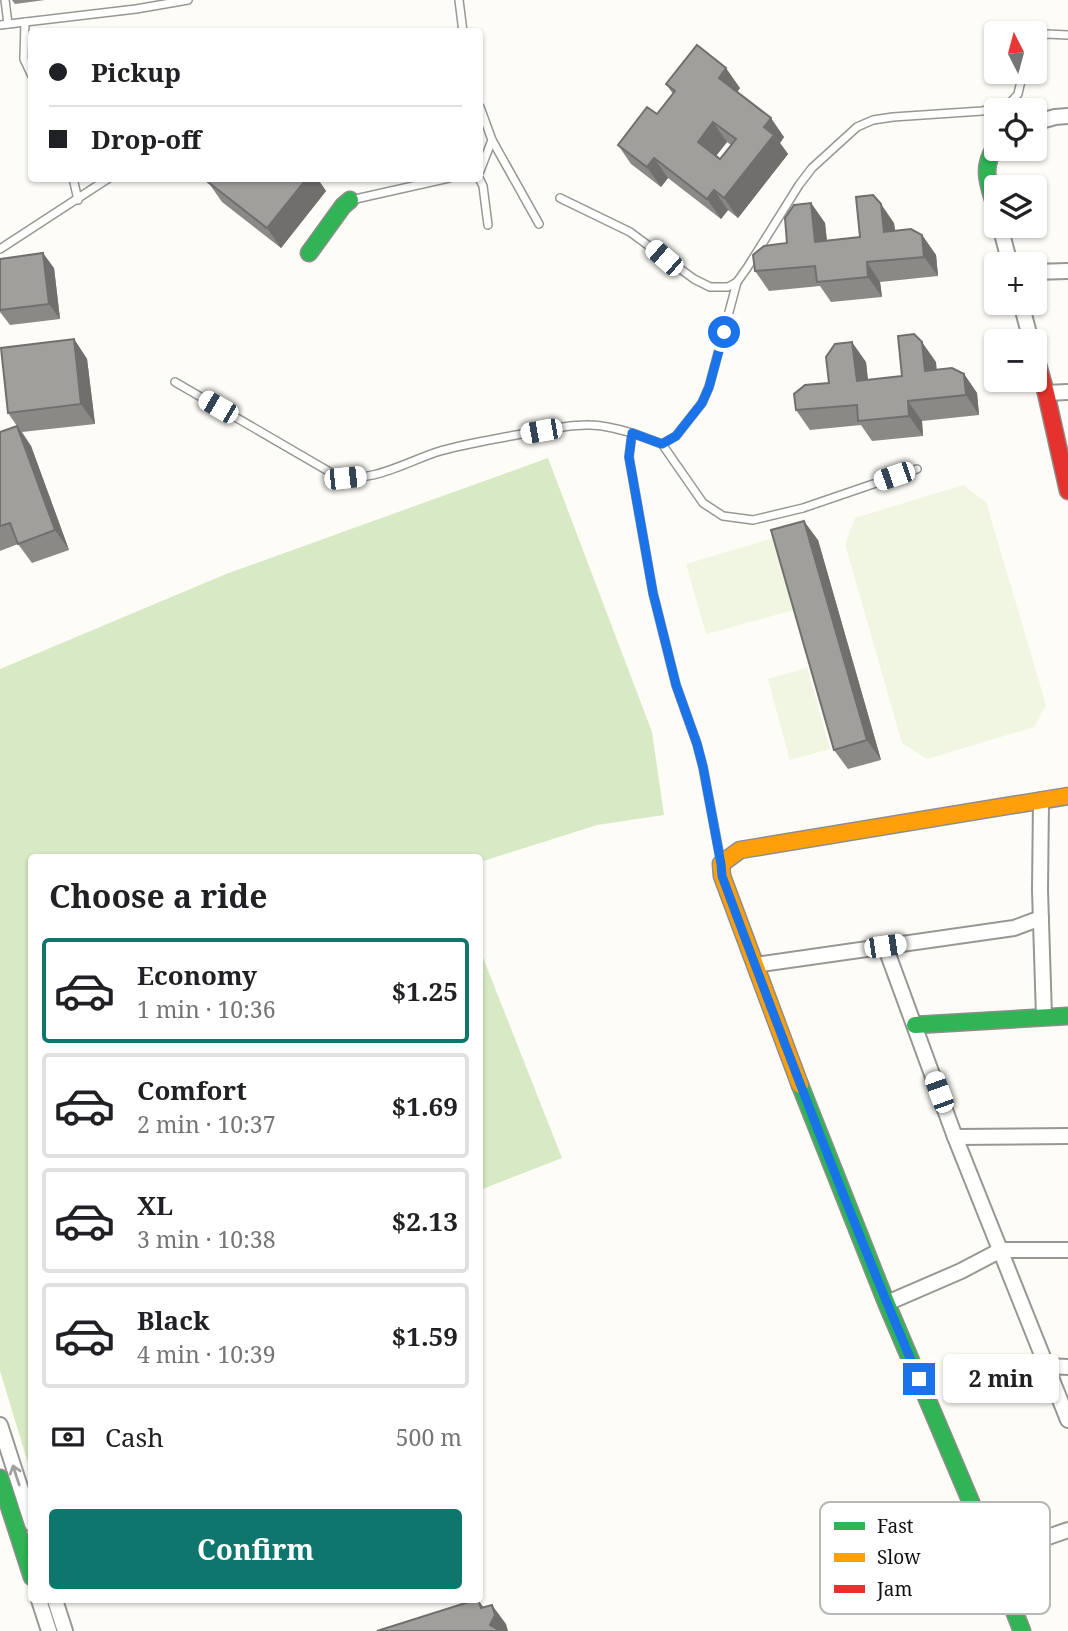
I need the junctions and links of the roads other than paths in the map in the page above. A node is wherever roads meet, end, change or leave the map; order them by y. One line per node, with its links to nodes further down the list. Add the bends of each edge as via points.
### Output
1 (5, 0): 6 (lane)
2 (188, 0): 4 (lane)
3 (460, 0): 7 (lane)
4 (135, 4): 5 (lane)
5 (25, 22): 6 (lane); 10 (lane)
6 (4, 25)
7 (463, 28)
8 (1047, 34): 9 (lane)
9 (1068, 35)
10 (28, 68)
11 (1020, 84): 30 (lane, via 1011,102 995,110 892,117 857,127 812,168)
12 (483, 115): 15 (lane)
13 (1068, 116): 14 (street)
14 (1047, 119)
15 (492, 140): 16 (lane); 24 (lane)
16 (483, 163)
17 (74, 182): 22 (lane)
18 (103, 182): 22 (lane)
19 (431, 182): 23 (lane)
20 (481, 182): 25 (lane)
21 (560, 198): 30 (lane, via 630,232 694,279 721,288)
22 (78, 200): 26 (lane)
23 (350, 200): 27 (street)
24 (539, 224)
25 (488, 225)
26 (1, 247)
27 (309, 253)
28 (1068, 271): 29 (street)
29 (1047, 272)
30 (737, 282): 35 (lane, via 702,403 676,436)
31 (175, 382): 34 (lane, via 345,478 389,470 460,446 541,431 588,425)
32 (1068, 392): 33 (street)
33 (1046, 393): 37 (street)
34 (632, 433): 35 (lane); 40 (lane, via 629,457 653,593 703,767)
35 (662, 444): 36 (lane, via 703,503 723,516 753,520 803,508)
36 (917, 468)
37 (1068, 491)
38 (1068, 796): 39 (street)
39 (1041, 800): 40 (street, via 740,850); 41 (street)
40 (721, 864): 43 (street)
41 (1041, 918): 42 (street, via 1014,928); 45 (street)
42 (885, 946): 43 (street); 46 (street)
43 (755, 965): 51 (street)
44 (1068, 1016): 45 (street)
45 (1044, 1017): 46 (street)
46 (915, 1026): 48 (street)
47 (1068, 1136): 48 (street)
48 (955, 1137): 49 (street)
49 (1001, 1250): 50 (street); 51 (street); 52 (street)
50 (1068, 1250)
51 (887, 1303): 58 (street)
52 (1047, 1366): 53 (street); 54 (street)
53 (1068, 1367)
54 (1068, 1420)
55 (0, 1425): 56 (street)
56 (4, 1451): 59 (street, one-way to 56)
57 (0, 1478): 62 (street)
58 (971, 1502)
59 (28, 1514)
60 (1068, 1530): 61 (street)
61 (1050, 1536)
62 (28, 1565)
63 (40, 1603): 66 (street)
64 (56, 1603): 67 (street)
65 (1016, 1614): 68 (street)
66 (49, 1631)
67 (65, 1631)
68 (1023, 1631)

